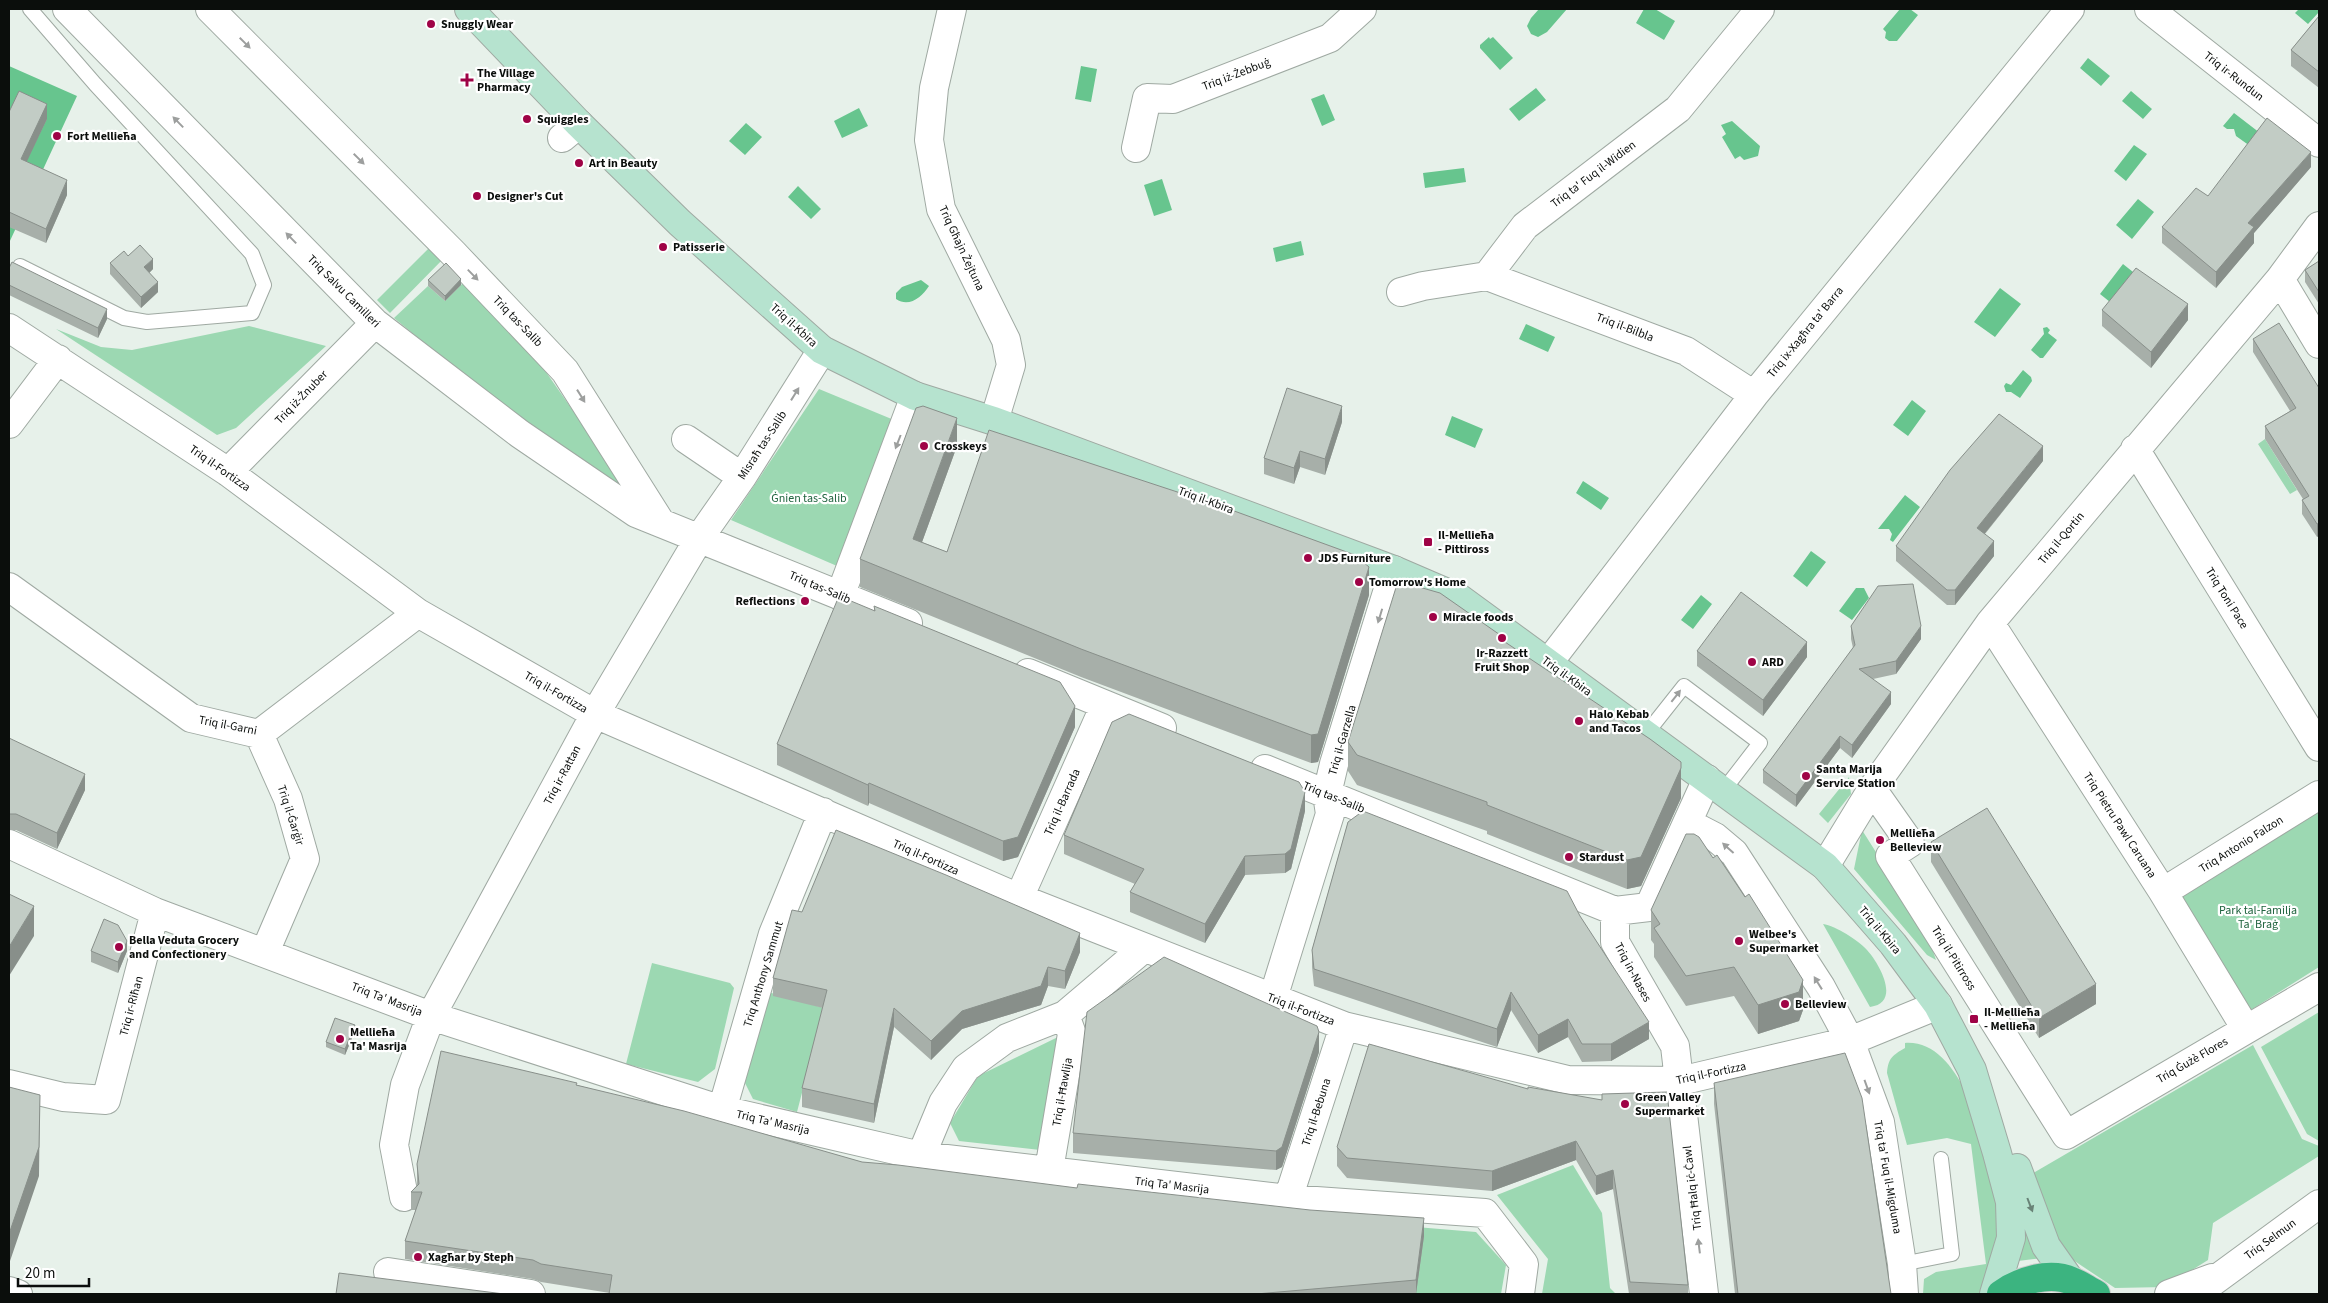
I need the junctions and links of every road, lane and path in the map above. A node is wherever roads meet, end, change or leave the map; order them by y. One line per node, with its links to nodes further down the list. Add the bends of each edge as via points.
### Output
1 (30, 9): 13 (lane, via 252,254 264,285 252,312 147,322 124,318)
2 (67, 9): 17 (street, Triq Salvu Camilleri, one-way to 2)
3 (210, 9): 30 (street, Triq tas-Salib, one-way to 30, via 565,371)
4 (468, 9): 20 (main road, Triq il-Kbira, via 571,131)
5 (952, 9): 24 (street, Triq Għajn Żejtuna, via 934,88 929,140 941,208 1006,340 1011,365)
6 (1362, 9): 11 (street, Triq iż-Żebbuġ, via 1330,38 1173,99 1146,98)
7 (1760, 9): 14 (street, Triq ta' Fuq il-Widien, via 1678,109 1526,226)
8 (2070, 9): 22 (street, Triq ix-Xagħra ta' Barra)
9 (2149, 9): 10 (street, Triq ir-Rundun)
10 (2319, 143)
11 (1136, 148)
12 (2319, 226): 15 (street, Triq il-Qortin)
13 (20, 266)
14 (1487, 276): 16 (street); 22 (street, Triq il-Bilbla, via 1686,351)
15 (2280, 279): 19 (street); 27 (street, Triq il-Qortin)
16 (1401, 292)
17 (374, 323): 28 (street, Triq iż-Żnuber); 30 (street, Triq Salvu Camilleri, via 520,434 636,513)
18 (9, 328): 21 (street, Triq il-Fortizza)
19 (2319, 344)
20 (822, 350): 23 (main road, Triq il-Kbira); 29 (street, Misraħ tas-Salib, one-way to 20)
21 (58, 359): 25 (street); 28 (street, Triq il-Fortizza)
22 (1754, 395): 38 (street, Triq ix-Xagħra ta' Barra)
23 (915, 396): 24 (main road, Triq il-Kbira); 34 (street, one-way to 34)
24 (994, 421): 32 (main road, Triq il-Kbira)
25 (9, 424)
26 (686, 439): 29 (street)
27 (2135, 449): 36 (street, Triq il-Qortin); 45 (street, Triq Toni Pace)
28 (228, 472): 35 (street, Triq il-Fortizza)
29 (742, 477): 31 (street, Misraħ tas-Salib)
30 (661, 523): 31 (street, Triq tas-Salib)
31 (700, 537): 34 (street, Triq tas-Salib); 41 (street, Triq ir-Rattan)
32 (1394, 570): 38 (main road, Triq il-Kbira, via 1459,598); 49 (street, Triq il-Garzella, one-way to 49)
33 (9, 587): 42 (street, Triq il-Garni, via 191,718)
34 (840, 596): 37 (street, Triq tas-Salib)
35 (418, 613): 41 (street, Triq il-Fortizza); 42 (street, Triq il-Garni)
36 (1990, 623): 48 (street, Triq il-Qortin); 55 (street, Triq Pietru Pawl Caruana)
37 (932, 633)
38 (1549, 662): 43 (main road, Triq il-Kbira)
39 (1005, 663): 40 (street)
40 (1105, 705): 44 (street); 56 (street, Triq il-Barrada)
41 (595, 714): 51 (street, Triq il-Fortizza); 65 (street, Triq ir-Rattan)
42 (259, 734): 60 (street, Triq il-Ġarġir, via 288,799 305,859)
43 (1646, 734): 47 (main road, Triq il-Kbira); 47 (lane, one-way to 47, via 1684,686 1760,743)
44 (1188, 738)
45 (2319, 747)
46 (1244, 761): 49 (street, Triq tas-Salib)
47 (1715, 785): 52 (street); 54 (main road, Triq il-Kbira)
48 (1872, 789): 54 (street, Triq il-Qortin); 72 (street, Triq il-Pitirross, via 1910,843 1890,856)
49 (1327, 794): 57 (street, Triq tas-Salib); 62 (street, Triq il-Garzella, via 1330,814)
50 (2319, 795): 55 (street, Triq Antonio Falzon)
51 (823, 812): 56 (street, Triq il-Fortizza); 71 (street, Triq Anthony Sammut, via 773,934)
52 (1688, 823): 57 (street, via 1649,908); 68 (street, Triq ta' Fuq il-Migduma, one-way to 52, via 1821,987 1734,853 1716,837)
53 (9, 844): 58 (street, Triq Ta' Masrija)
54 (1825, 866): 63 (main road, Triq il-Kbira, via 1893,944)
55 (2163, 892): 67 (street, Triq Pietru Pawl Caruana)
56 (1020, 898): 59 (street, Triq il-Fortizza)
57 (1616, 910): 69 (street, Triq in-Nases, via 1615,942 1674,1046)
58 (155, 912): 60 (street, Triq Ta' Masrija); 70 (street, Triq ir-Riħan, via 106,1100 63,1098)
59 (1144, 948): 62 (street, Triq il-Fortizza); 64 (street)
60 (265, 952): 65 (street, Triq Ta' Masrija)
61 (2319, 986): 67 (street, Triq Ġużè Flores)
62 (1273, 998): 66 (street, Triq il-Fortizza)
63 (1938, 1005): 68 (street, Triq il-Fortizza); 82 (main road, Triq il-Kbira, one-way to 82, via 1964,1028 1982,1067 2046,1246); 89 (main road, Triq il-Kbira, via 1972,1070 2010,1202 2011,1238)
64 (1065, 1015): 73 (street, via 1007,1038 966,1068 943,1104); 75 (street, Triq il-Ħawlija, via 1072,1034)
65 (431, 1016): 71 (street, Triq Ta' Masrija); 76 (street, Triq ir-Rattan, via 405,1085 394,1145)
66 (1344, 1026): 69 (street, Triq il-Fortizza, via 1568,1080); 77 (street, Triq il-Bebuna)
67 (2246, 1029): 72 (street, Triq Ġużè Flores)
68 (1850, 1041): 69 (street, Triq il-Fortizza); 79 (street, Triq ta' Fuq il-Migduma, one-way to 79, via 1880,1122)
69 (1680, 1081): 87 (street, Triq Ħalq iċ-Ċawl, one-way to 69)
70 (9, 1084)
71 (722, 1110): 73 (street, Triq Ta' Masrija)
72 (2066, 1135)
73 (921, 1156): 75 (street, Triq Ta' Masrija)
74 (1941, 1159): 79 (lane, via 1952,1254)
75 (1049, 1170): 77 (street, Triq Ta' Masrija)
76 (404, 1196)
77 (1288, 1199): 86 (street, Triq Ta' Masrija, via 1485,1213 1524,1264)
78 (2319, 1204): 81 (street, Triq Selmun)
79 (1902, 1264): 88 (street, Triq ta' Fuq il-Migduma)
80 (388, 1272): 85 (street)
81 (2221, 1274): 92 (street, Triq Selmun); 93 (street, Triq Selmun)
82 (2070, 1280): 90 (highway, via 2039,1277 2013,1285); 91 (highway)
83 (9, 1291): 84 (street)
84 (18, 1294)
85 (531, 1294)
86 (1520, 1294)
87 (1704, 1294)
88 (1904, 1294)
89 (1994, 1294)
90 (2001, 1294)
91 (2096, 1294)
92 (2169, 1294)
93 (2196, 1294)

